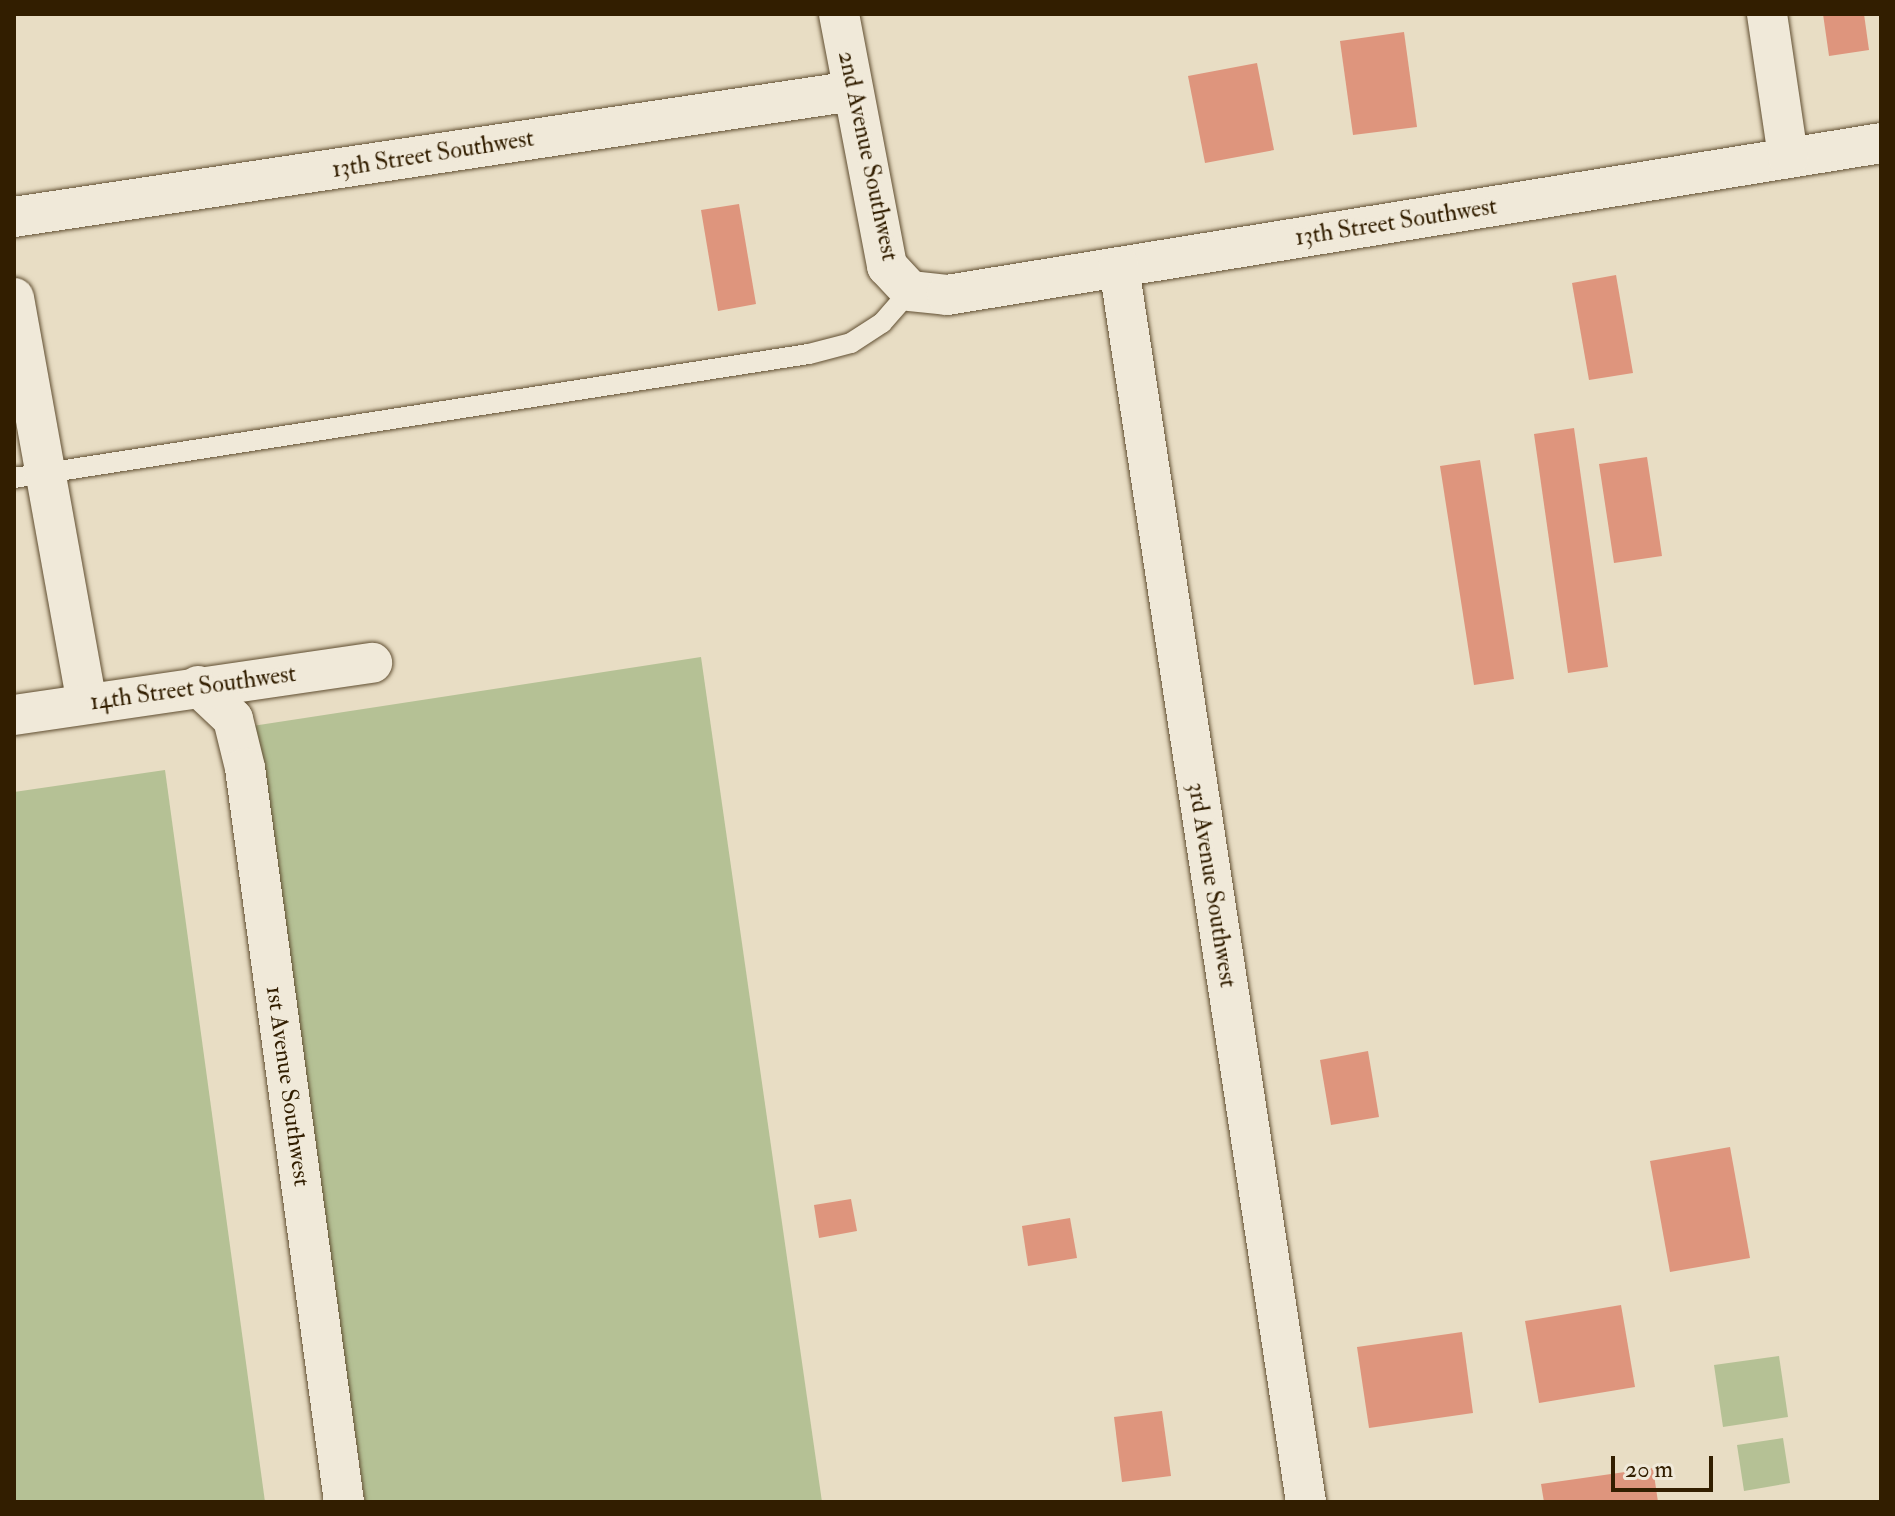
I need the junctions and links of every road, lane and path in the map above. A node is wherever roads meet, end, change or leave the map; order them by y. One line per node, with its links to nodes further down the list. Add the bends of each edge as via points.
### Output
1 (839, 14): 3 (street, 2nd Avenue Southwest)
2 (1767, 14): 5 (street)
3 (853, 91): 6 (street, 13th Street Southwest); 8 (street, 2nd Avenue Southwest, via 887,266)
4 (1881, 143): 5 (street, 13th Street Southwest)
5 (1788, 157): 7 (street, 13th Street Southwest)
6 (14, 217)
7 (1119, 267): 8 (street, 13th Street Southwest, via 947,295); 16 (street, 3rd Avenue Southwest)
8 (910, 291): 10 (lane, via 882,323 851,343 809,354)
9 (14, 298): 10 (street)
10 (30, 475): 13 (street)
11 (372, 663): 12 (street, 14th Street Southwest)
12 (198, 686): 13 (street, 14th Street Southwest); 15 (street, 1st Avenue Southwest, via 233,719 245,768)
13 (87, 703): 14 (street, 14th Street Southwest)
14 (14, 715)
15 (344, 1502)
16 (1306, 1502)

